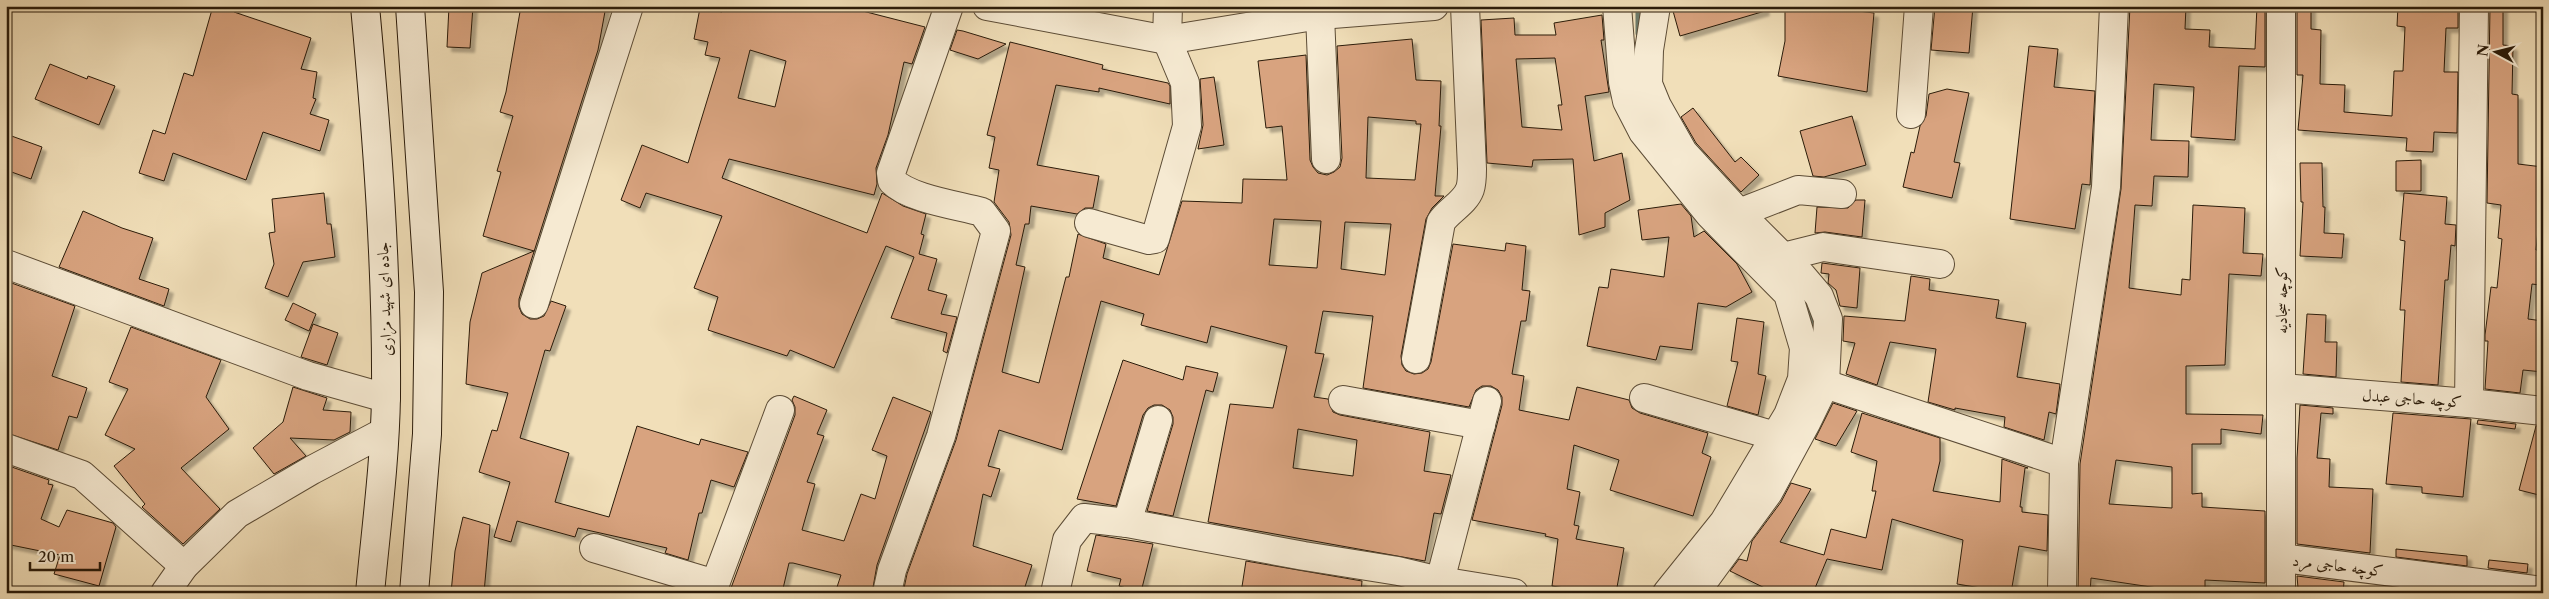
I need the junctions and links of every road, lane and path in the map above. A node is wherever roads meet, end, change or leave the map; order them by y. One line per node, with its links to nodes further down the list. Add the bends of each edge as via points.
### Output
1 (365, 6): 29 (street, جاده ای شهید مزاری, via 386,294)
2 (410, 6): 50 (street, via 429,292 427,434)
3 (629, 6): 25 (street)
4 (949, 6): 51 (street, via 891,173 892,181 916,194 982,212 996,231 941,436 892,570)
5 (987, 6): 16 (street)
6 (1168, 6): 16 (street)
7 (1431, 6): 15 (street)
8 (1465, 6): 26 (street, via 1472,169 1470,190 1441,222)
9 (1617, 6): 37 (street, via 1623,82 1627,101 1643,132 1710,214 1788,294 1795,312 1804,348 1802,379 1788,415)
10 (1656, 6): 20 (street, via 1648,84 1683,152)
11 (1919, 6): 17 (street)
12 (2114, 6): 39 (street, via 2106,187)
13 (2281, 6): 28 (street, کوچه سجادیه)
14 (2474, 6): 32 (street)
15 (1320, 15): 16 (street); 18 (street)
16 (1167, 40): 21 (street, via 1184,83 1187,126 1155,239)
17 (1912, 114)
18 (1326, 159)
19 (1842, 194): 20 (street, via 1798,190)
20 (1739, 213): 22 (street)
21 (1089, 222)
22 (1783, 257): 24 (street, via 1822,247); 27 (street, via 1818,296 1828,319)
23 (6, 264): 29 (street, via 308,376)
24 (1940, 264)
25 (534, 304)
26 (1416, 359)
27 (1825, 384): 39 (street); 55 (street, via 1768,494)
28 (2281, 388): 32 (street, کوچه حاجی عبدل); 42 (street, کوچه سجادیه)
29 (386, 398): 36 (street, جاده ای شهید مزاری)
30 (1644, 398): 37 (street)
31 (1343, 400): 44 (street, via 1484,413)
32 (2469, 403): 34 (street, کوچه حاجی عبدل)
33 (780, 410): 46 (street)
34 (2543, 411)
35 (1158, 420): 40 (street)
36 (384, 432): 43 (street, via 237,514); 49 (street, جاده ای شهید مزاری)
37 (1775, 436): 54 (street, via 1724,522)
38 (6, 448): 43 (street, via 82,475)
39 (2064, 463): 56 (street)
40 (1127, 523): 45 (street, via 1304,556); 52 (street, via 1084,518 1068,540)
41 (594, 548): 46 (street)
42 (2282, 558): 47 (street, کوچه حاجی مرد); 57 (street, کوچه سجادیه)
43 (184, 566): 48 (street)
44 (1440, 581): 45 (street); 53 (street)
45 (1396, 582)
46 (713, 588)
47 (2543, 591)
48 (165, 593)
49 (370, 593)
50 (414, 593)
51 (888, 593)
52 (1055, 593)
53 (1514, 593)
54 (1667, 593)
55 (1695, 593)
56 (2062, 593)
57 (2281, 593)

